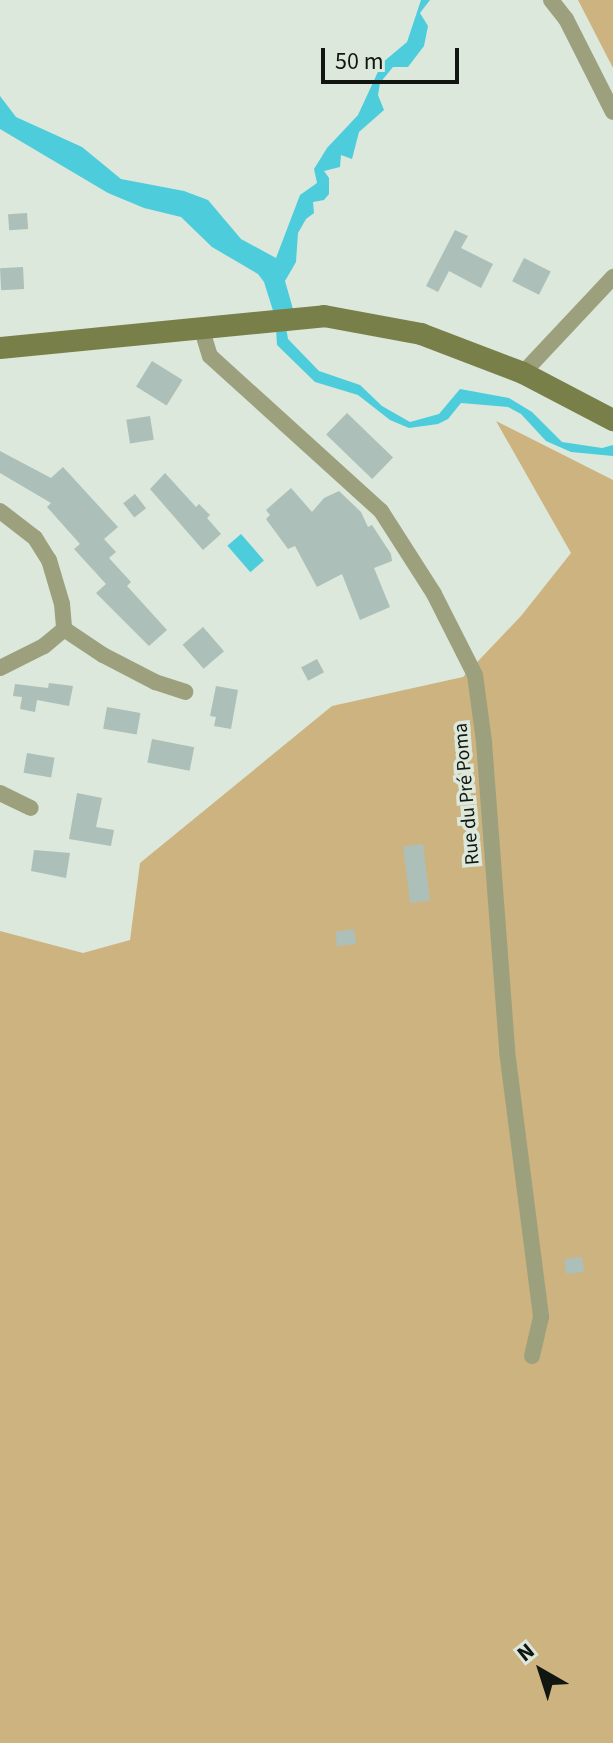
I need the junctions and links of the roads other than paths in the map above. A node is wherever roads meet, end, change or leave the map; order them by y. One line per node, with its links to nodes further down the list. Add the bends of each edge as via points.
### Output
1 (551, 0): 2 (street)
2 (613, 112)
3 (613, 277): 6 (street)
4 (201, 327): 5 (street); 6 (street, via 324,316 366,321 421,334); 14 (street, Rue du Pré Poma, via 210,356 381,511 434,594 475,675 507,1051 541,1317)
5 (0, 348)
6 (523, 373): 7 (street)
7 (613, 420)
8 (0, 511): 9 (street, via 35,538 49,560)
9 (64, 629): 10 (street, via 44,646); 11 (street, via 116,662)
10 (0, 668)
11 (185, 692)
12 (0, 793): 13 (street)
13 (31, 808)
14 (532, 1356)

